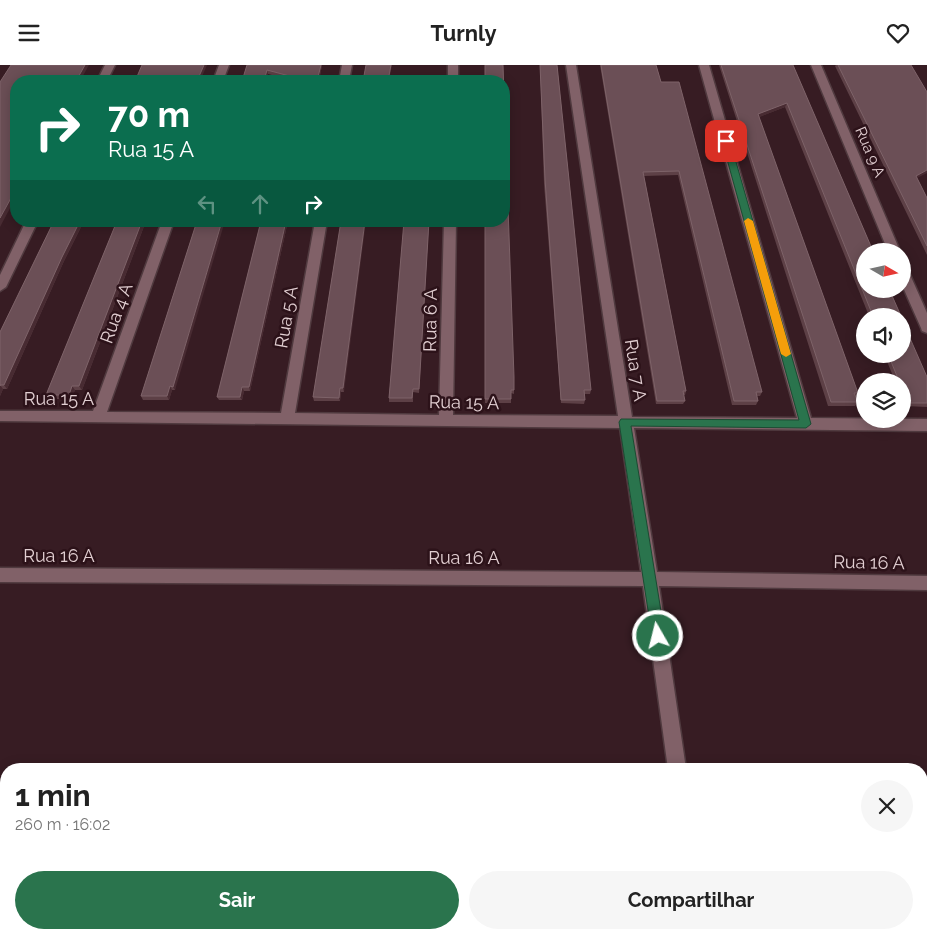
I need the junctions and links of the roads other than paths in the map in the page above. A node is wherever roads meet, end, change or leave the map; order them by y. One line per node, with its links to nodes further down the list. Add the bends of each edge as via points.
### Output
1 (571, 65): 16 (street, Rua 7 A)
2 (704, 65): 17 (street)
3 (816, 65): 8 (street, Rua 9 A)
4 (29, 227): 9 (street)
5 (166, 227): 13 (street, Rua 4 A)
6 (319, 227): 14 (street, Rua 5 A)
7 (450, 227): 15 (street, Rua 6 A)
8 (891, 243)
9 (0, 287)
10 (911, 291): 11 (street)
11 (927, 328)
12 (0, 416): 13 (street, Rua 15 A)
13 (98, 417): 14 (street, Rua 15 A)
14 (287, 419): 15 (street, Rua 15 A)
15 (446, 420): 16 (street, Rua 15 A)
16 (625, 422): 17 (street, Rua 15 A); 20 (street, Rua 7 A)
17 (806, 424): 18 (street, Rua 15 A)
18 (927, 425)
19 (0, 575): 20 (street, Rua 16 A)
20 (650, 579): 21 (street, Rua 16 A); 22 (street, Rua 7 A)
21 (927, 583)
22 (676, 763)

